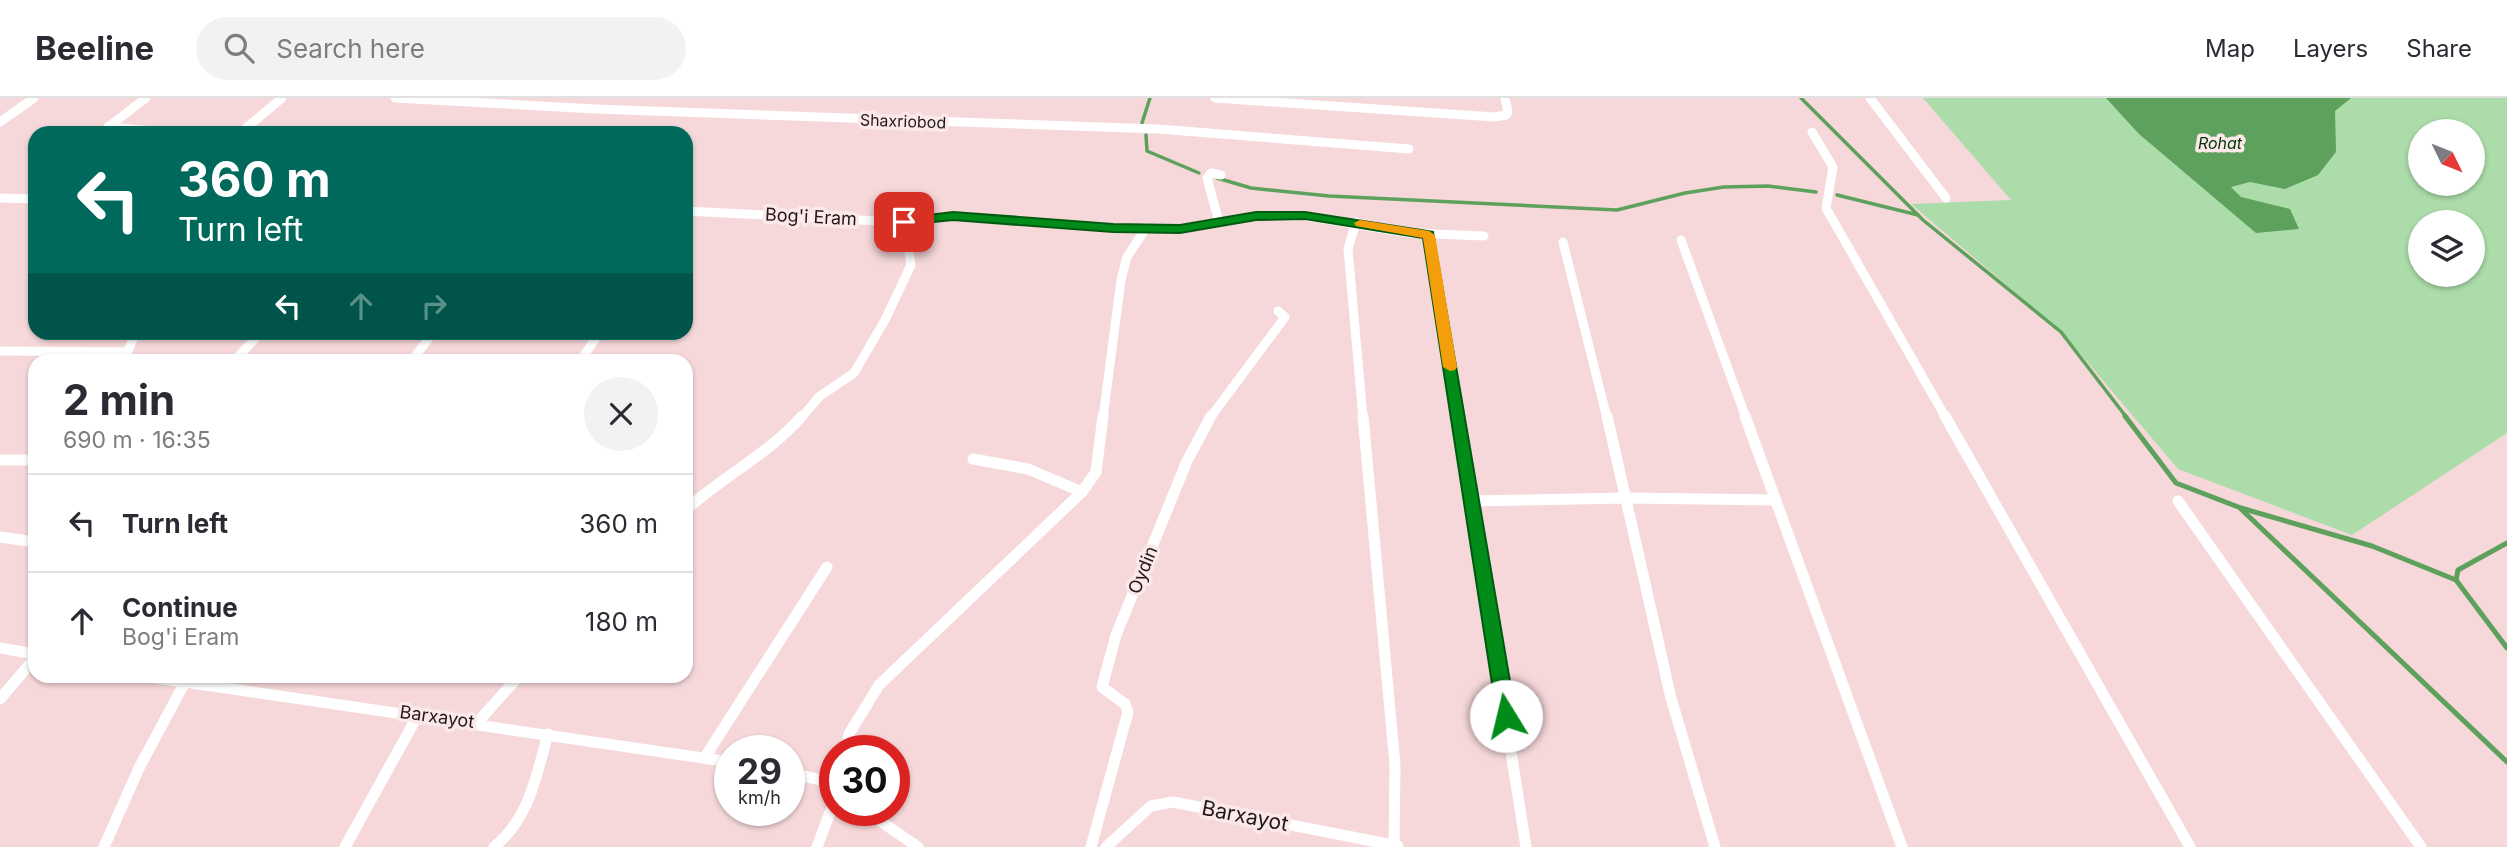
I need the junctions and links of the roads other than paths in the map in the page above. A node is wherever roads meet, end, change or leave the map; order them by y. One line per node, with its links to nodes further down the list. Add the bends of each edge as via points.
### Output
1 (34, 98): 8 (street)
2 (146, 98): 9 (street)
3 (282, 98): 10 (street)
4 (395, 98): 12 (street, Shaxriobod, via 1158,129)
5 (1215, 98): 6 (street, via 1494,117 1508,112)
6 (1505, 98)
7 (1870, 98): 15 (street)
8 (0, 122)
9 (109, 126)
10 (248, 126)
11 (1812, 132): 71 (street, via 1833,167 1826,208)
12 (1409, 149)
13 (1221, 175): 19 (street, via 1211,173 1207,178)
14 (0, 198): 16 (street)
15 (1946, 198)
16 (28, 199)
17 (693, 211): 18 (street, Bog'i Eram)
18 (904, 222): 21 (street, Bog'i Eram, via 953,216); 41 (street, via 911,265 887,318 854,373 820,396 783,438)
19 (1219, 222): 20 (street, Bog'i Eram, via 1305,215); 21 (street, Bog'i Eram, via 1180,229)
20 (1356, 222): 22 (street, Bog'i Eram); 60 (street, via 1348,249 1395,765)
21 (1146, 228): 36 (street, via 1127,257 1121,280 1096,472)
22 (1429, 235): 23 (street, Bog'i Eram); 39 (street)
23 (1484, 236)
24 (1681, 240): 38 (street)
25 (1563, 242): 37 (street)
26 (1278, 310): 66 (street, Oydin, via 1285,317 1205,425 1187,461 1116,635 1102,687 1125,704 1128,712)
27 (254, 340): 31 (street)
28 (428, 340): 32 (street)
29 (0, 351): 30 (street)
30 (76, 354)
31 (241, 354)
32 (417, 354)
33 (973, 459): 36 (street, via 1028,468)
34 (0, 460): 35 (street)
35 (28, 460)
36 (1082, 492): 55 (street, via 879,685)
37 (1627, 498): 38 (street); 39 (street); 69 (street, via 1671,698)
38 (1776, 500): 70 (street)
39 (1472, 501): 68 (street)
40 (2178, 501): 72 (street)
41 (693, 503)
42 (0, 537): 43 (street)
43 (28, 541)
44 (827, 567): 56 (street)
45 (0, 648): 46 (street)
46 (28, 654)
47 (28, 665): 51 (street)
48 (179, 683): 50 (street, Barxayot)
49 (513, 683): 53 (street)
50 (184, 684): 52 (street, Barxayot); 61 (street)
51 (0, 699)
52 (418, 715): 53 (street, Barxayot); 62 (street)
53 (477, 723): 54 (street, Barxayot)
54 (548, 734): 56 (street, Barxayot); 63 (street, via 525,813)
55 (849, 735)
56 (705, 757): 57 (street, Barxayot)
57 (714, 759)
58 (825, 826): 64 (street)
59 (887, 826): 65 (street)
60 (1396, 846): 67 (street, Barxayot, via 1173,802 1151,806)
61 (104, 847)
62 (345, 847)
63 (494, 847)
64 (817, 847)
65 (918, 847)
66 (1091, 847)
67 (1106, 847)
68 (1526, 847)
69 (1715, 847)
70 (1902, 847)
71 (2190, 847)
72 (2421, 847)

